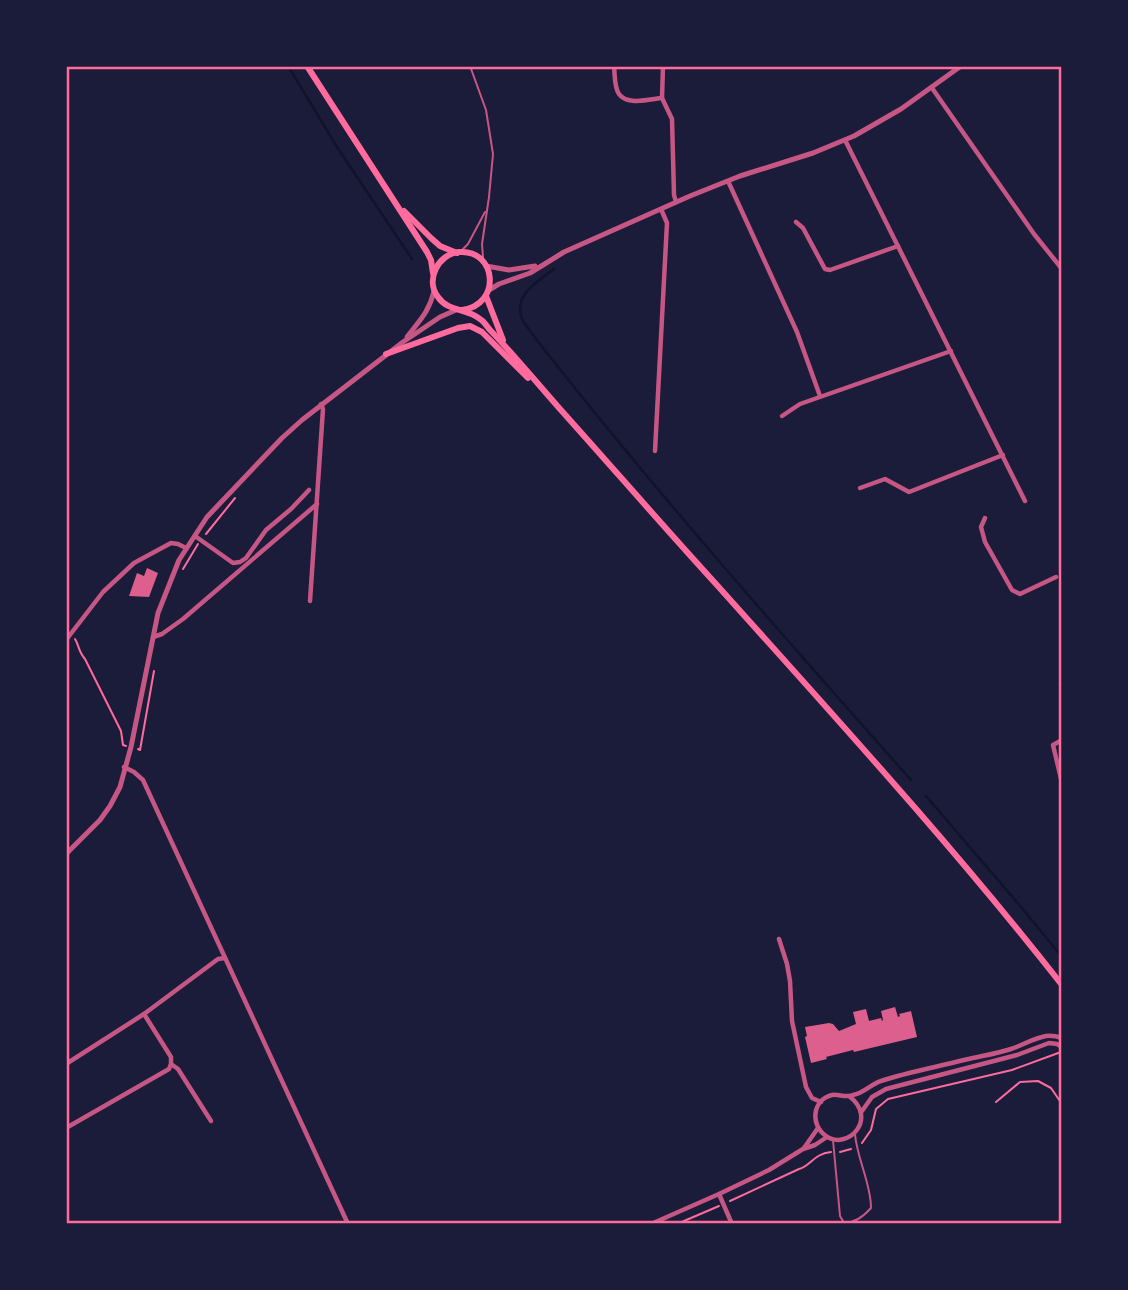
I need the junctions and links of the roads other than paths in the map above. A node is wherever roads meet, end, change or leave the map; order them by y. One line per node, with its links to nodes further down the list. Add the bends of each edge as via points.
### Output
1 (307, 66): 10 (main road)
2 (470, 66): 12 (lane, via 486,110 493,154)
3 (614, 66): 7 (street, via 620,96 633,101)
4 (663, 66): 7 (street)
5 (961, 66): 6 (street)
6 (932, 88): 8 (street); 19 (street)
7 (662, 98): 11 (street, via 672,119)
8 (845, 140): 9 (street); 15 (street)
9 (728, 181): 11 (street); 28 (street, via 797,332)
10 (391, 196): 16 (main road, via 430,238); 20 (main road, via 427,252)
11 (676, 202): 13 (street)
12 (487, 208): 16 (lane, via 468,244); 17 (lane, via 482,244)
13 (661, 208): 18 (street); 32 (street, via 667,223)
14 (796, 222): 15 (street, via 825,269)
15 (898, 246): 26 (street)
16 (458, 252): 17 (main road); 20 (main road, via 441,261)
17 (485, 264): 18 (street, via 509,270); 22 (main road, via 490,278)
18 (542, 265): 22 (street)
19 (1062, 269)
20 (433, 275): 21 (main road)
21 (434, 291): 23 (main road, via 444,304); 24 (street, via 423,318)
22 (488, 293): 23 (main road, via 476,306); 25 (main road)
23 (459, 310): 24 (street); 25 (main road, via 480,318)
24 (402, 342): 27 (street)
25 (503, 342): 29 (main road)
26 (951, 351): 28 (street); 33 (street)
27 (386, 354): 29 (main road, via 458,328 476,327); 30 (street)
28 (820, 396): 31 (street)
29 (551, 398): 51 (main road, via 945,841)
30 (321, 404): 37 (street); 39 (street, via 216,506)
31 (782, 416)
32 (655, 451)
33 (1003, 455): 34 (street, via 909,492 885,479); 36 (street)
34 (860, 488)
35 (309, 490): 39 (street, via 265,530 240,562 233,563)
36 (1025, 501)
37 (317, 504): 42 (street); 43 (street, via 183,619)
38 (985, 517): 41 (street, via 981,527 985,542 1012,590 1020,594)
39 (194, 536): 40 (street)
40 (186, 548): 43 (street); 44 (street, via 170,543 134,564 103,592)
41 (1056, 578)
42 (310, 601)
43 (152, 638): 46 (street)
44 (66, 640)
45 (1062, 740): 47 (street, via 1053,745)
46 (124, 768): 48 (street, via 106,813); 50 (street, via 143,780)
47 (1062, 783)
48 (66, 854)
49 (779, 939): 58 (street, via 788,964 792,1021 806,1087 812,1098)
50 (226, 958): 52 (street, via 218,959); 67 (street)
51 (1062, 985)
52 (144, 1014): 55 (street); 56 (street)
53 (1062, 1038): 57 (street, via 1047,1035 1009,1050 879,1081)
54 (1062, 1049): 59 (street, via 1049,1042 1017,1055 886,1088 872,1097)
55 (171, 1063): 60 (street); 61 (street, via 169,1069)
56 (66, 1064)
57 (849, 1096): 58 (street, via 830,1096); 59 (street)
58 (821, 1102): 62 (street, via 815,1115)
59 (862, 1112): 63 (street)
60 (211, 1121)
61 (66, 1128)
62 (818, 1128): 64 (street); 65 (street)
63 (855, 1134): 64 (street); 64 (lane, via 872,1208 851,1223 844,1223 840,1216)
64 (830, 1138): 65 (street)
65 (803, 1149): 66 (street)
66 (719, 1194): 68 (street); 69 (street)
67 (348, 1223)
68 (651, 1223)
69 (732, 1223)

